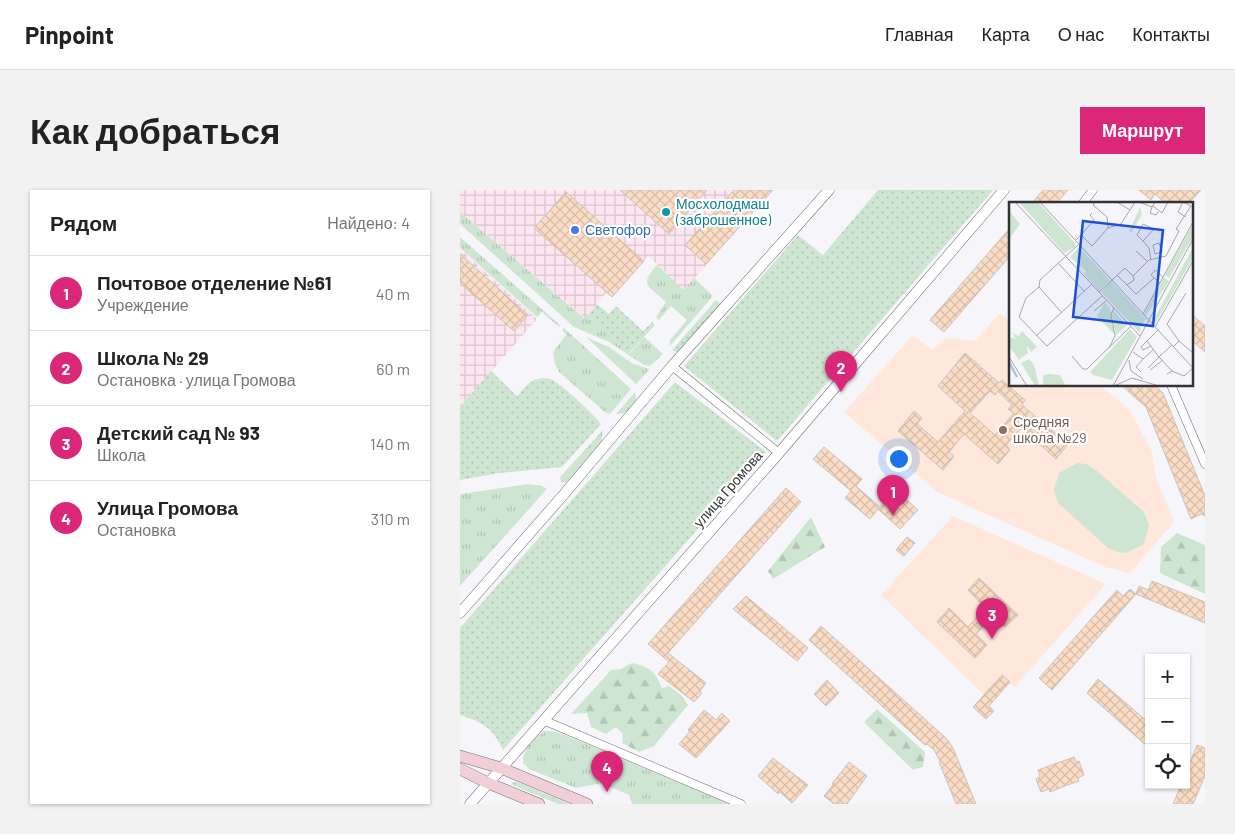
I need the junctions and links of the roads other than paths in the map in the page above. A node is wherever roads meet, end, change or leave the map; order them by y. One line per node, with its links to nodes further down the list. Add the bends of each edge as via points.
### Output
1 (829, 190): 5 (street)
2 (1004, 190): 7 (street, улица Громова)
3 (1093, 190): 4 (street)
4 (1084, 202)
5 (672, 366): 7 (street); 9 (street)
6 (1171, 386): 8 (street)
7 (779, 453): 10 (street, улица Громова)
8 (1205, 464)
9 (460, 613)
10 (543, 720): 12 (street, улица Громова); 18 (street)
11 (460, 756): 12 (main road)
12 (501, 768): 14 (street, улица Громова); 17 (main road)
13 (460, 769): 14 (main road)
14 (488, 783): 15 (street, улица Громова); 16 (main road)
15 (470, 804)
16 (539, 804)
17 (588, 804)
18 (741, 804)

